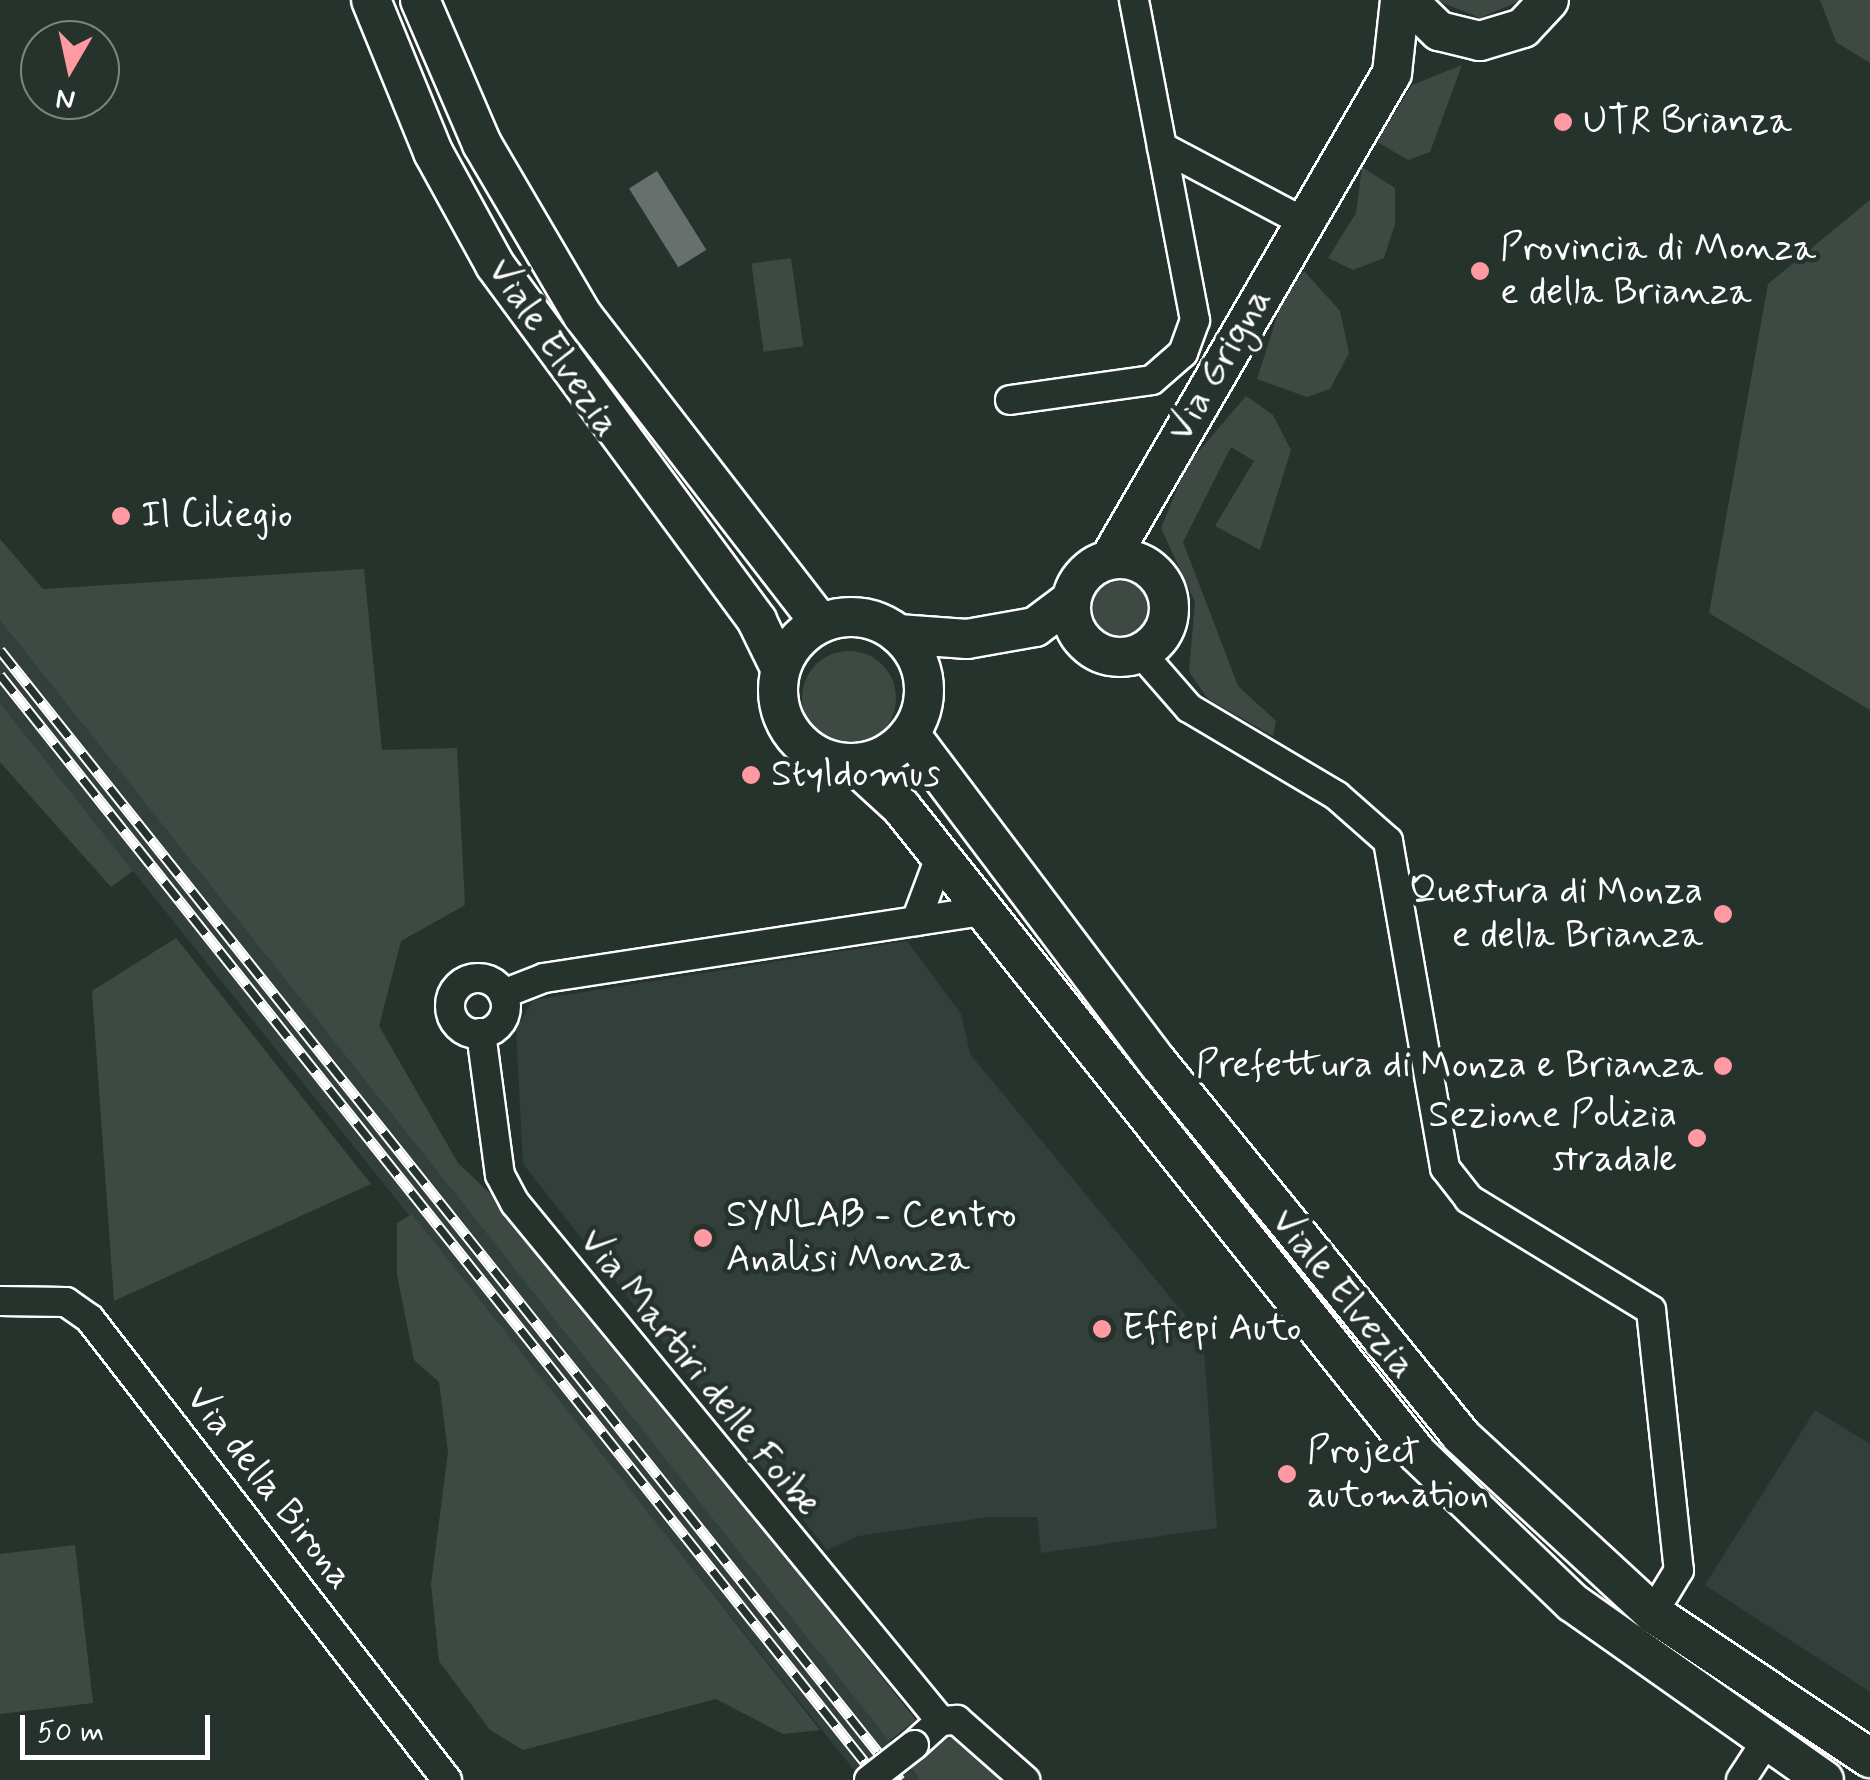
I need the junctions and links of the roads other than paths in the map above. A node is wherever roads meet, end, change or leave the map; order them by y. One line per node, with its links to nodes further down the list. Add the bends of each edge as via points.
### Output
1 (371, 0): 19 (main road, Viale Elvezia, via 433,152 495,265 756,621)
2 (420, 0): 13 (main road, Viale Elvezia, via 482,144 573,299)
3 (1403, 0): 6 (main road, via 1442,33); 7 (main road, Via Grigna)
4 (1549, 0): 6 (main road, via 1523,28)
5 (1134, 2): 8 (street)
6 (1486, 41): 7 (main road)
7 (1392, 73): 9 (main road, Via Grigna)
8 (1162, 147): 9 (street); 10 (street, via 1195,320 1183,352 1152,380)
9 (1302, 221): 11 (main road, Via Grigna, via 1141,511)
10 (1010, 400)
11 (1126, 562): 12 (main road, via 1084,574); 18 (main road, via 1164,586 1169,616)
12 (1071, 600): 14 (main road); 17 (main road)
13 (820, 624): 15 (main road, via 860,618); 19 (main road)
14 (1035, 626): 16 (main road); 17 (main road)
15 (898, 634): 16 (main road); 20 (main road)
16 (967, 640): 20 (main road)
17 (1081, 640): 18 (main road, via 1109,656)
18 (1141, 653): 29 (street, via 1190,708 1337,796 1388,840 1444,1168 1469,1199 1651,1310 1678,1570)
19 (780, 668): 22 (main road, Viale Elvezia, via 781,714 792,735 820,756)
20 (924, 692): 21 (main road)
21 (910, 734): 22 (main road); 29 (main road, Viale Elvezia, via 1355,1314 1540,1514)
22 (854, 764): 23 (main road, Viale Elvezia)
23 (940, 857): 24 (main road, Viale Elvezia); 25 (street)
24 (982, 911): 25 (street); 31 (main road, Viale Elvezia, via 1417,1452 1573,1603)
25 (916, 921): 26 (street, via 544,978)
26 (503, 994): 27 (street, via 500,1023); 27 (street, via 474,978 453,994 455,1020)
27 (481, 1033): 30 (street, Via Martiri delle Foibe, via 500,1175 515,1204)
28 (0, 1301): 33 (street, Via della Birona, via 66,1302 90,1319)
29 (1654, 1613): 32 (main road, Viale Elvezia)
30 (941, 1720): 34 (street, bridge); 35 (street, via 973,1728)
31 (1765, 1743): 36 (street); 37 (main road, Viale Elvezia)
32 (1870, 1758)
33 (446, 1780)
34 (868, 1780)
35 (1025, 1780)
36 (1742, 1780)
37 (1824, 1780)

